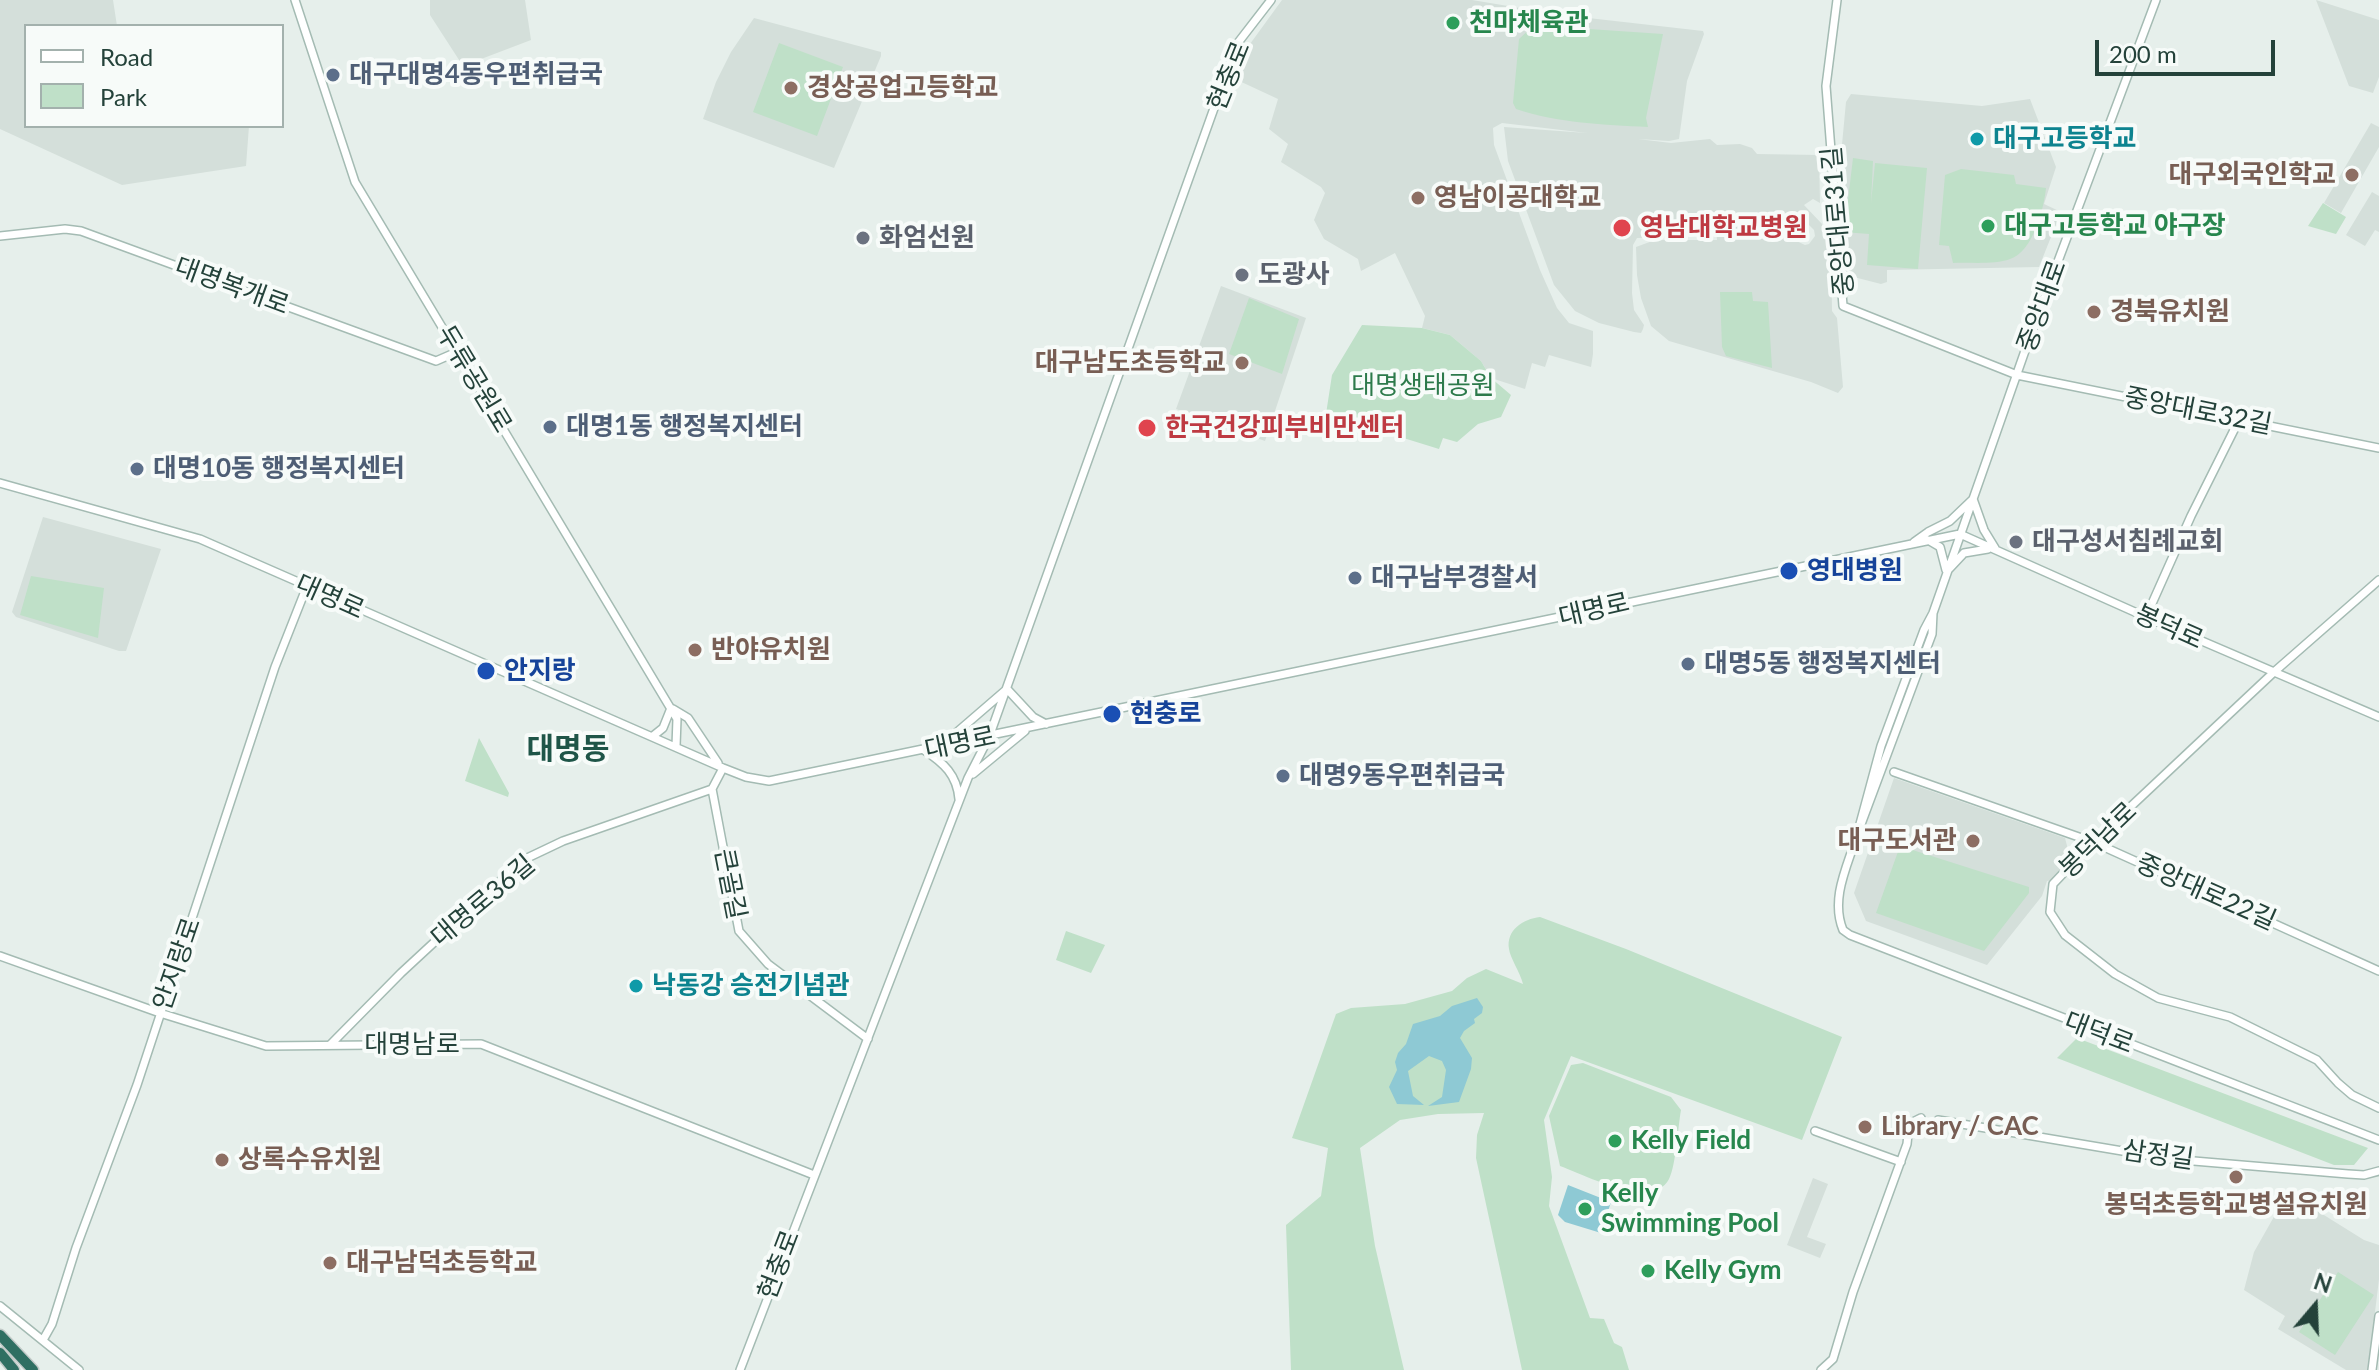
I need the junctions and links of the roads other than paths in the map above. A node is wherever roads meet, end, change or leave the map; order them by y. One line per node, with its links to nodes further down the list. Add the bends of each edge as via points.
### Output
1 (295, 0): 6 (main road, 두류공원로, via 355,182)
2 (1271, 0): 21 (main road, 현충로, via 1237,44)
3 (1837, 0): 7 (main road, 중앙대로31길, via 1826,86 1842,305)
4 (2156, 0): 7 (main road, 중앙대로)
5 (0, 236): 6 (main road, 대명복개로, via 81,231 436,361)
6 (459, 351): 22 (main road, 두류공원로)
7 (2017, 375): 8 (main road, 중앙대로32길); 11 (main road, 중앙대로)
8 (2239, 420): 9 (main road, 중앙대로32길); 19 (main road)
9 (2379, 448)
10 (0, 483): 18 (main road, 대명로, via 174,530)
11 (1973, 499): 12 (main road, 중앙대로); 14 (main road, via 1950,521); 15 (main road)
12 (1960, 534): 13 (main road, 대명로); 15 (main road, 봉덕로); 16 (main road, 중앙대로)
13 (1928, 540): 14 (main road, 대명로); 16 (main road, via 1940,547)
14 (1912, 544): 24 (main road, 대명로)
15 (1996, 549): 16 (main road, via 1964,553); 19 (main road, 봉덕로)
16 (1946, 572): 36 (main road, 중앙대로, via 1881,746)
17 (2379, 580): 20 (main road, 봉덕남로)
18 (307, 586): 26 (main road, 대명로); 39 (main road, 안지랑로)
19 (2146, 617): 20 (main road, 봉덕로)
20 (2274, 672): 23 (main road, 봉덕로); 35 (main road, 봉덕남로)
21 (1007, 689): 24 (main road); 27 (main road, 현충로); 29 (main road, via 956,733)
22 (671, 708): 26 (main road, via 663,728); 28 (main road, 두류공원로, via 677,719); 30 (main road, via 688,718)
23 (2379, 717)
24 (1048, 725): 25 (main road, 대명로)
25 (1026, 729): 27 (main road, 대명로); 32 (main road)
26 (653, 736): 28 (main road, 대명로)
27 (989, 737): 29 (main road, 대명로); 32 (main road, 현충로)
28 (676, 746): 30 (main road, 대명로)
29 (924, 750): 30 (main road, 대명로, via 769,781); 34 (main road, via 943,762 958,783)
30 (721, 767): 33 (main road)
31 (1894, 772): 35 (main road, 중앙대로22길)
32 (968, 778): 34 (main road, 현충로)
33 (712, 789): 40 (main road, 큰골길, via 739,931 768,964); 41 (main road, 대명로36길, via 523,860)
34 (960, 801): 40 (main road, 현충로)
35 (2093, 842): 38 (main road, 중앙대로22길); 42 (main road, 봉덕남로, via 2053,884 2050,912 2065,935 2115,974 2158,998 2230,1017 2317,1060 2352,1095)
36 (1837, 907): 46 (main road, 대덕로, via 1843,930 1863,942)
37 (0, 956): 39 (main road, 대명남로)
38 (2379, 971)
39 (160, 1013): 41 (main road, 대명남로, via 266,1046); 53 (main road, 안지랑로)
40 (868, 1039): 49 (main road, 현충로)
41 (330, 1045): 49 (main road, 대명남로, via 481,1044)
42 (2379, 1108)
43 (1921, 1118): 47 (main road, via 1909,1124)
44 (1938, 1120): 48 (main road, 삼정길, via 2192,1160 2348,1174)
45 (1815, 1131): 47 (main road)
46 (2379, 1140)
47 (1901, 1162): 61 (main road, via 1833,1359)
48 (2379, 1171)
49 (814, 1175): 60 (main road, 현충로)
50 (0, 1306): 53 (main road)
51 (2379, 1316): 62 (main road)
52 (0, 1335): 58 (highway)
53 (43, 1340): 59 (main road)
54 (0, 1343): 57 (highway)
55 (0, 1353): 56 (highway)
56 (14, 1370)
57 (24, 1370)
58 (33, 1370)
59 (79, 1370)
60 (740, 1370)
61 (1821, 1370)
62 (2372, 1370)

